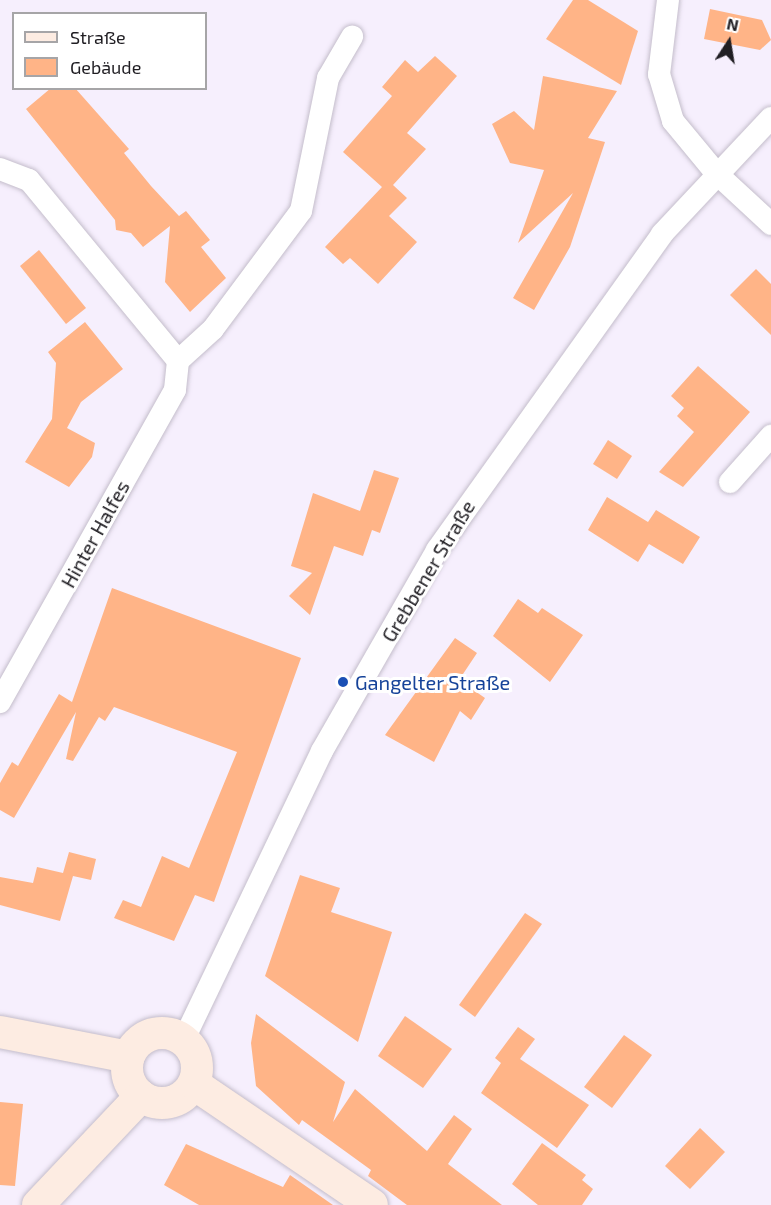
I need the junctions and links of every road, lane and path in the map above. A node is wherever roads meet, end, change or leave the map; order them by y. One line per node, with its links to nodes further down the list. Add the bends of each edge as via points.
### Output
1 (667, 0): 5 (street, via 659,74 673,121)
2 (352, 37): 7 (street, via 328,78 301,211 213,329)
3 (771, 118): 5 (street, Grebbener Straße)
4 (0, 170): 7 (street, via 29,180)
5 (716, 173): 6 (street); 12 (street, Grebbener Straße, via 662,234 558,374 437,550 322,751)
6 (771, 224)
7 (178, 361): 10 (street, Hinter Halfes, via 175,390)
8 (771, 436): 9 (street)
9 (730, 482)
10 (0, 702)
11 (0, 1032): 13 (main road)
12 (183, 1039): 13 (main road, via 152,1034); 14 (main road, via 197,1060)
13 (129, 1056): 15 (main road, via 129,1078)
14 (194, 1084): 15 (main road, via 170,1102); 17 (main road)
15 (141, 1096): 16 (main road)
16 (38, 1205)
17 (372, 1205)

